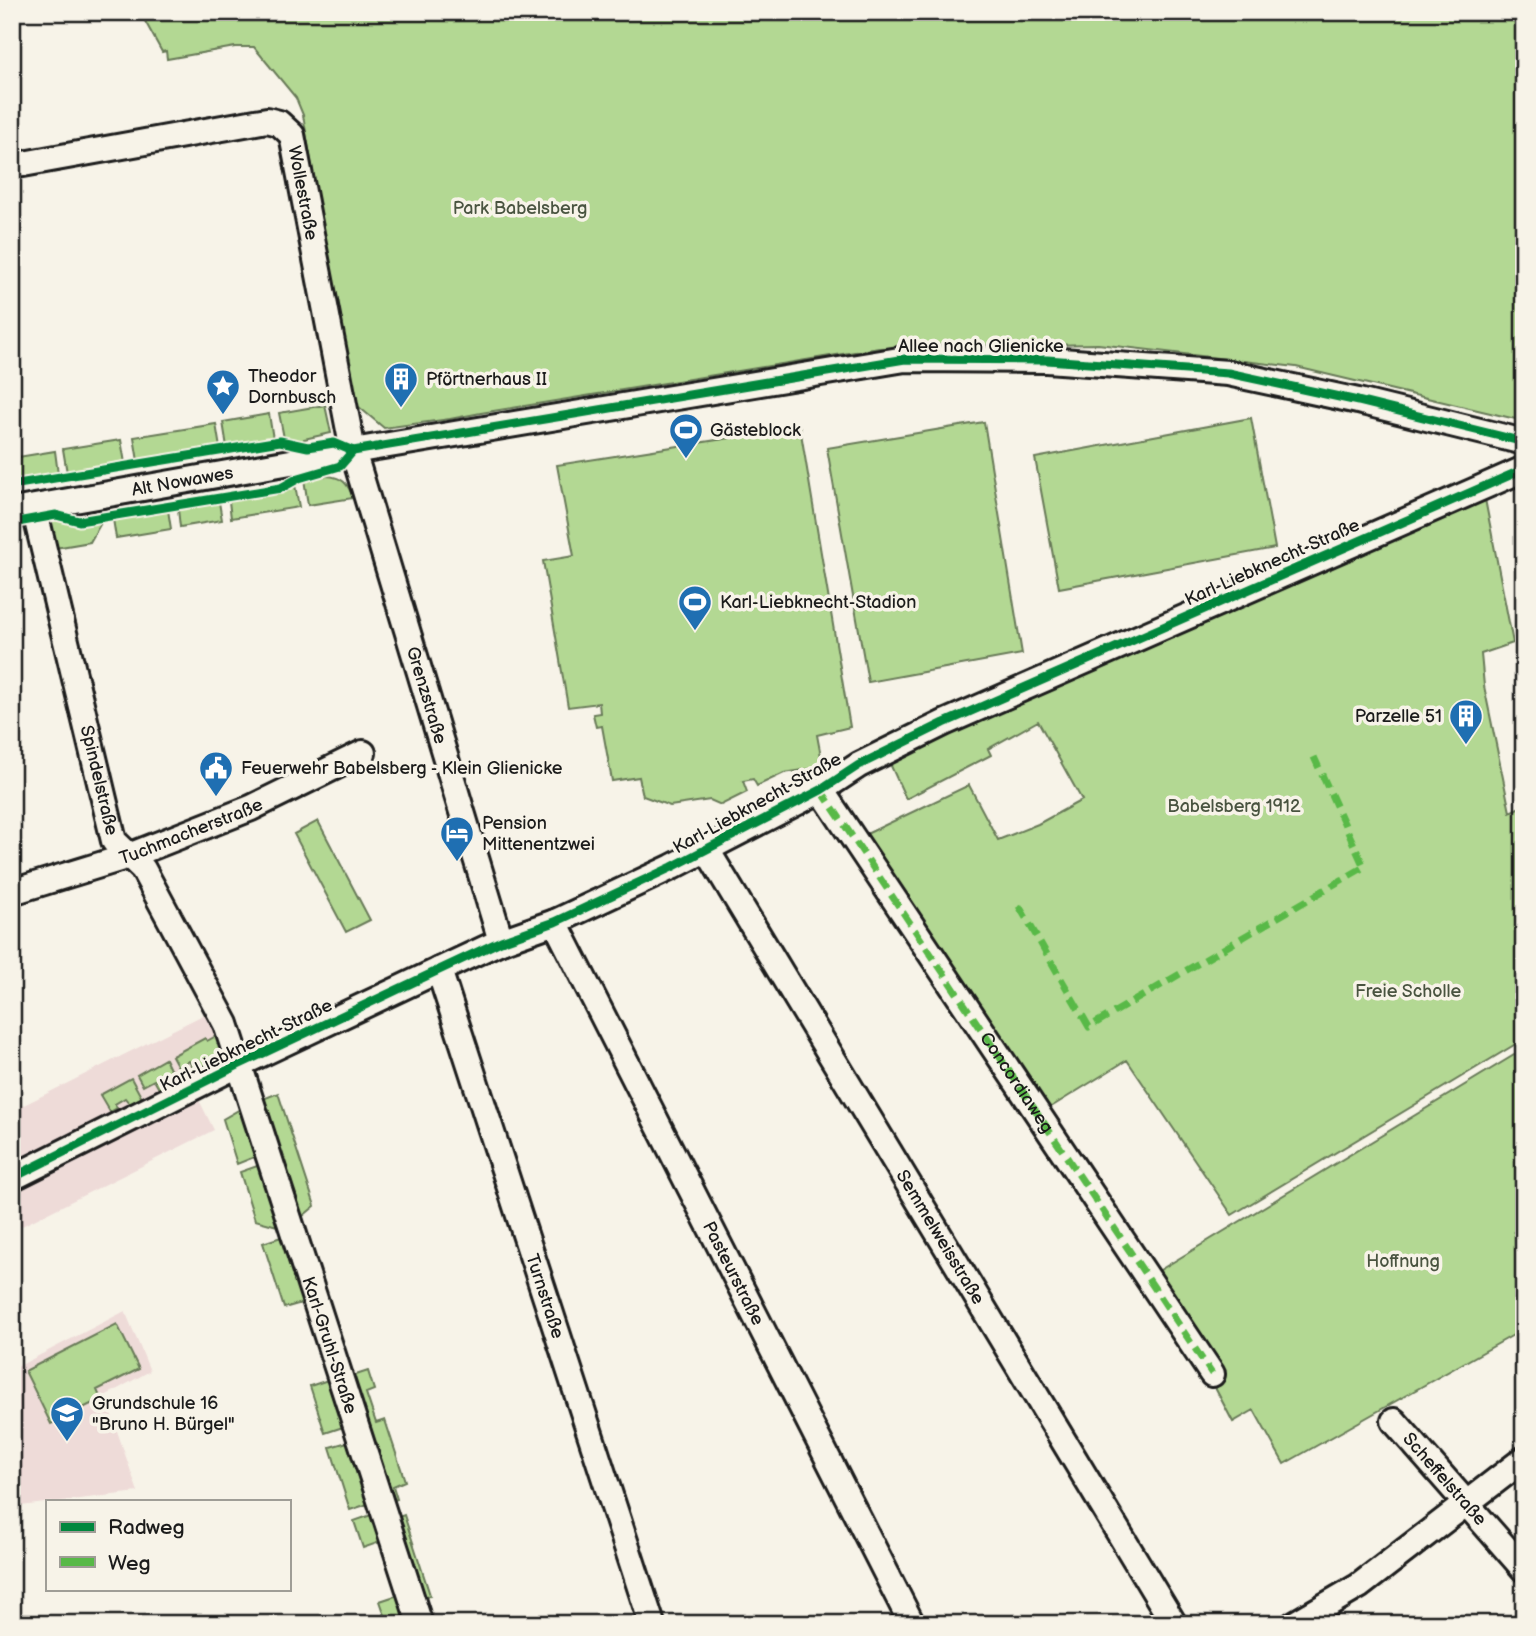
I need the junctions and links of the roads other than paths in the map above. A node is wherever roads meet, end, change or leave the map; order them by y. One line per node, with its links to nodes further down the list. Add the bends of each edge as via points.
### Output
1 (12, 166): 3 (street, Wollestraße, via 267,120 284,126 292,135)
2 (1524, 442): 3 (street, Allee nach Glienicke, via 1228,373 1047,360 905,359)
3 (353, 451): 5 (street, Alt Nowawes); 12 (street, Grenzstraße)
4 (1524, 469): 7 (street, Karl-Liebknecht-Straße, via 944,723 859,765)
5 (23, 510): 9 (street, Spindelstraße, via 114,841)
6 (363, 753): 9 (street, Tuchmacherstraße, via 251,808)
7 (821, 790): 8 (street, Karl-Liebknecht-Straße); 16 (street, Concordiaweg)
8 (707, 850): 11 (street, Karl-Liebknecht-Straße); 24 (street, Semmelweisstraße)
9 (129, 856): 10 (street, Tuchmacherstraße); 14 (street, Spindelstraße, via 143,869 220,1012)
10 (12, 892)
11 (555, 922): 12 (street, Karl-Liebknecht-Straße); 23 (street, Pasteurstraße)
12 (501, 941): 13 (street, Karl-Liebknecht-Straße)
13 (439, 970): 14 (street, Karl-Liebknecht-Straße); 22 (street, Turnstraße)
14 (238, 1065): 15 (street, Karl-Liebknecht-Straße); 21 (street, Karl-Gruhl-Straße)
15 (12, 1178)
16 (1212, 1374)
17 (1394, 1421): 19 (street, Scheffelstraße)
18 (1524, 1459): 19 (street)
19 (1466, 1504): 20 (street, Scheffelstraße); 25 (street, via 1359,1586)
20 (1524, 1569)
21 (420, 1624)
22 (652, 1624)
23 (912, 1624)
24 (1174, 1624)
25 (1294, 1624)

